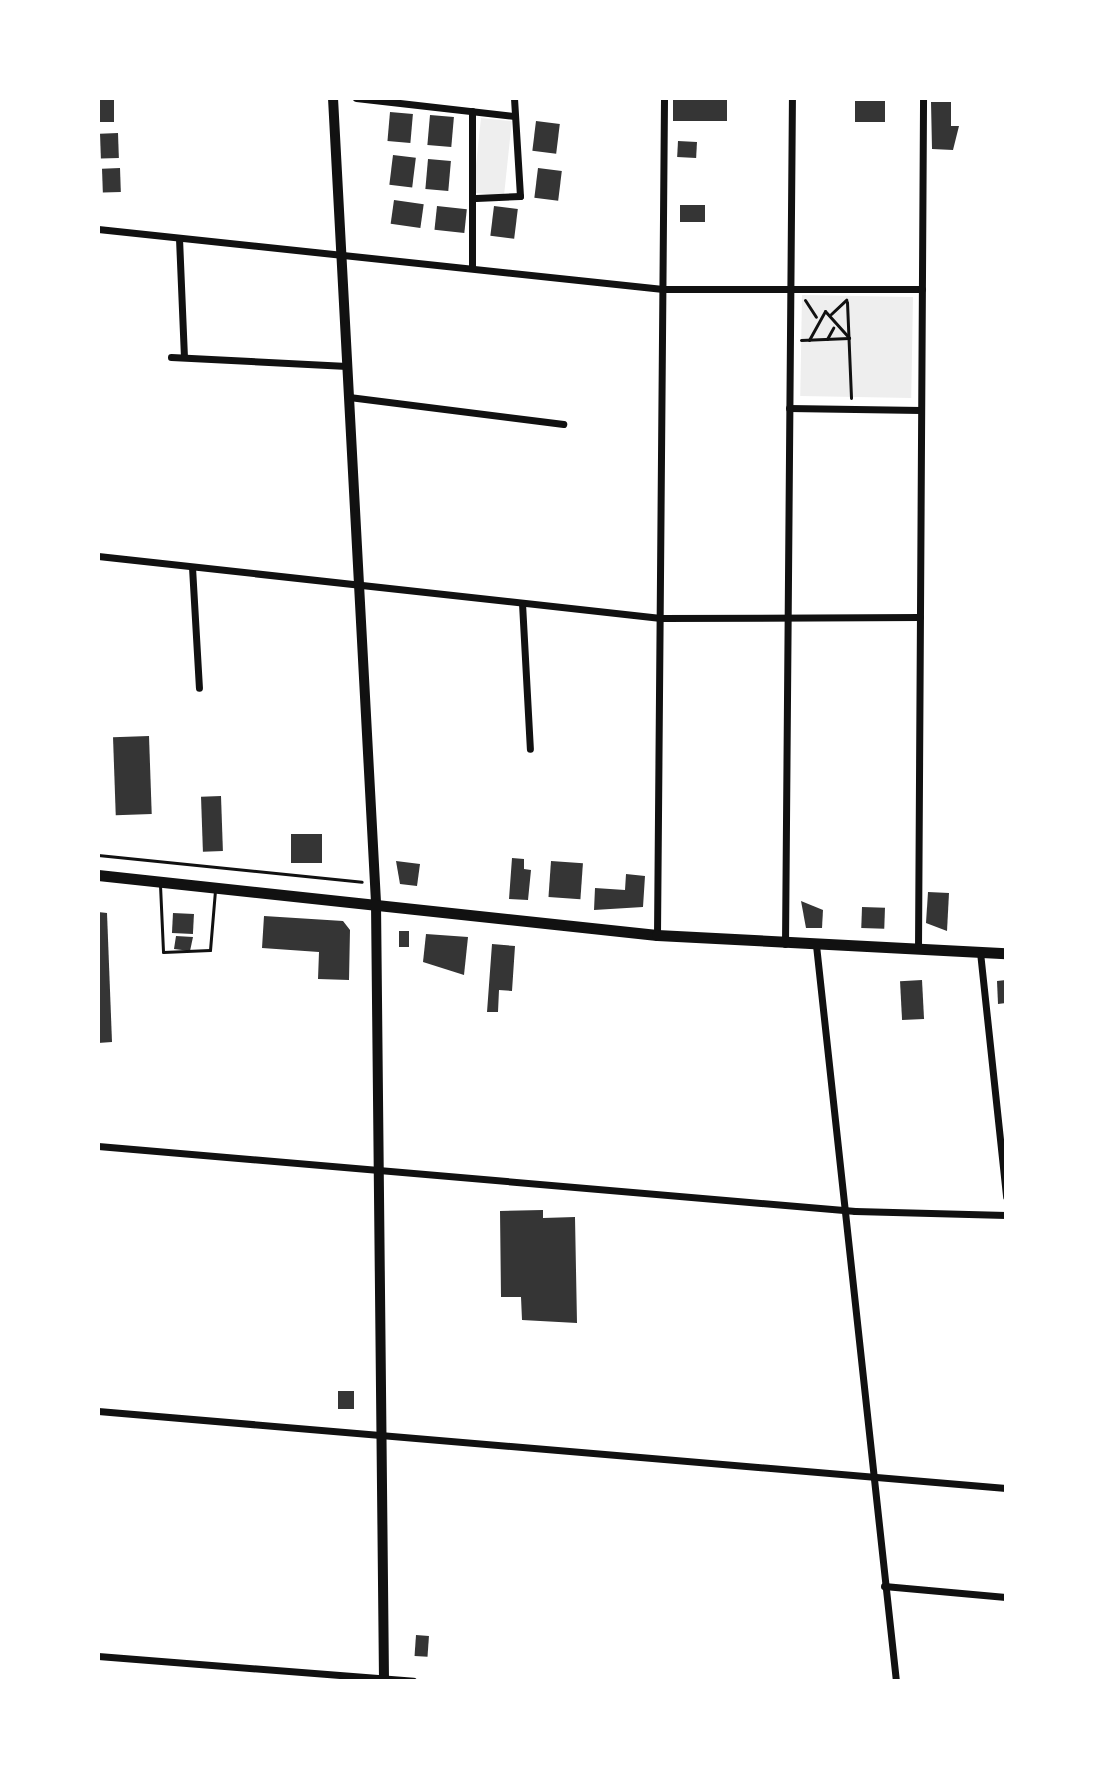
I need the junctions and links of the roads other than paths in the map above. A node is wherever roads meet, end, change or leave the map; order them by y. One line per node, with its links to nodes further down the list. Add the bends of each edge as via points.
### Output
1 (333, 98): 12 (main road)
2 (356, 98): 7 (street)
3 (514, 98): 8 (street)
4 (664, 98): 14 (street)
5 (792, 98): 15 (street)
6 (923, 98): 16 (street)
7 (472, 111): 8 (street); 9 (street)
8 (515, 116): 9 (street, via 520,196)
9 (476, 198): 13 (street)
10 (98, 229): 11 (street)
11 (179, 238): 12 (street); 18 (street)
12 (342, 255): 13 (street); 19 (main road)
13 (472, 268): 14 (street)
14 (663, 289): 15 (street); 30 (street)
15 (790, 289): 16 (street); 21 (street)
16 (922, 289): 22 (street)
17 (171, 357): 18 (street)
18 (184, 357): 19 (street)
19 (347, 366): 20 (main road)
20 (349, 397): 23 (street); 26 (main road)
21 (789, 408): 22 (street); 28 (street)
22 (921, 410): 29 (street)
23 (563, 424)
24 (98, 556): 25 (street)
25 (192, 567): 26 (street); 31 (street)
26 (359, 586): 27 (street); 36 (main road)
27 (522, 603): 30 (street); 32 (street)
28 (788, 617): 29 (street); 30 (street); 38 (street)
29 (920, 617): 40 (street)
30 (661, 618): 37 (street)
31 (199, 688)
32 (530, 749)
33 (98, 875): 34 (main road)
34 (160, 881): 35 (main road); 35 (lane, via 163,952 210,950)
35 (215, 886): 36 (main road)
36 (376, 903): 37 (main road); 44 (main road)
37 (657, 935): 38 (main road)
38 (785, 944): 39 (main road)
39 (816, 945): 40 (main road); 46 (street)
40 (918, 949): 41 (main road)
41 (980, 952): 42 (main road); 45 (street)
42 (1006, 953)
43 (98, 1146): 44 (street)
44 (378, 1167): 46 (street); 49 (main road)
45 (1006, 1197)
46 (842, 1208): 47 (street); 50 (street)
47 (1006, 1215)
48 (98, 1411): 49 (street)
49 (381, 1436): 50 (street); 55 (main road)
50 (870, 1475): 51 (street); 52 (street)
51 (1006, 1488)
52 (884, 1586): 53 (street); 57 (street)
53 (1006, 1597)
54 (98, 1656): 55 (street)
55 (384, 1680): 56 (street)
56 (413, 1681)
57 (896, 1681)

